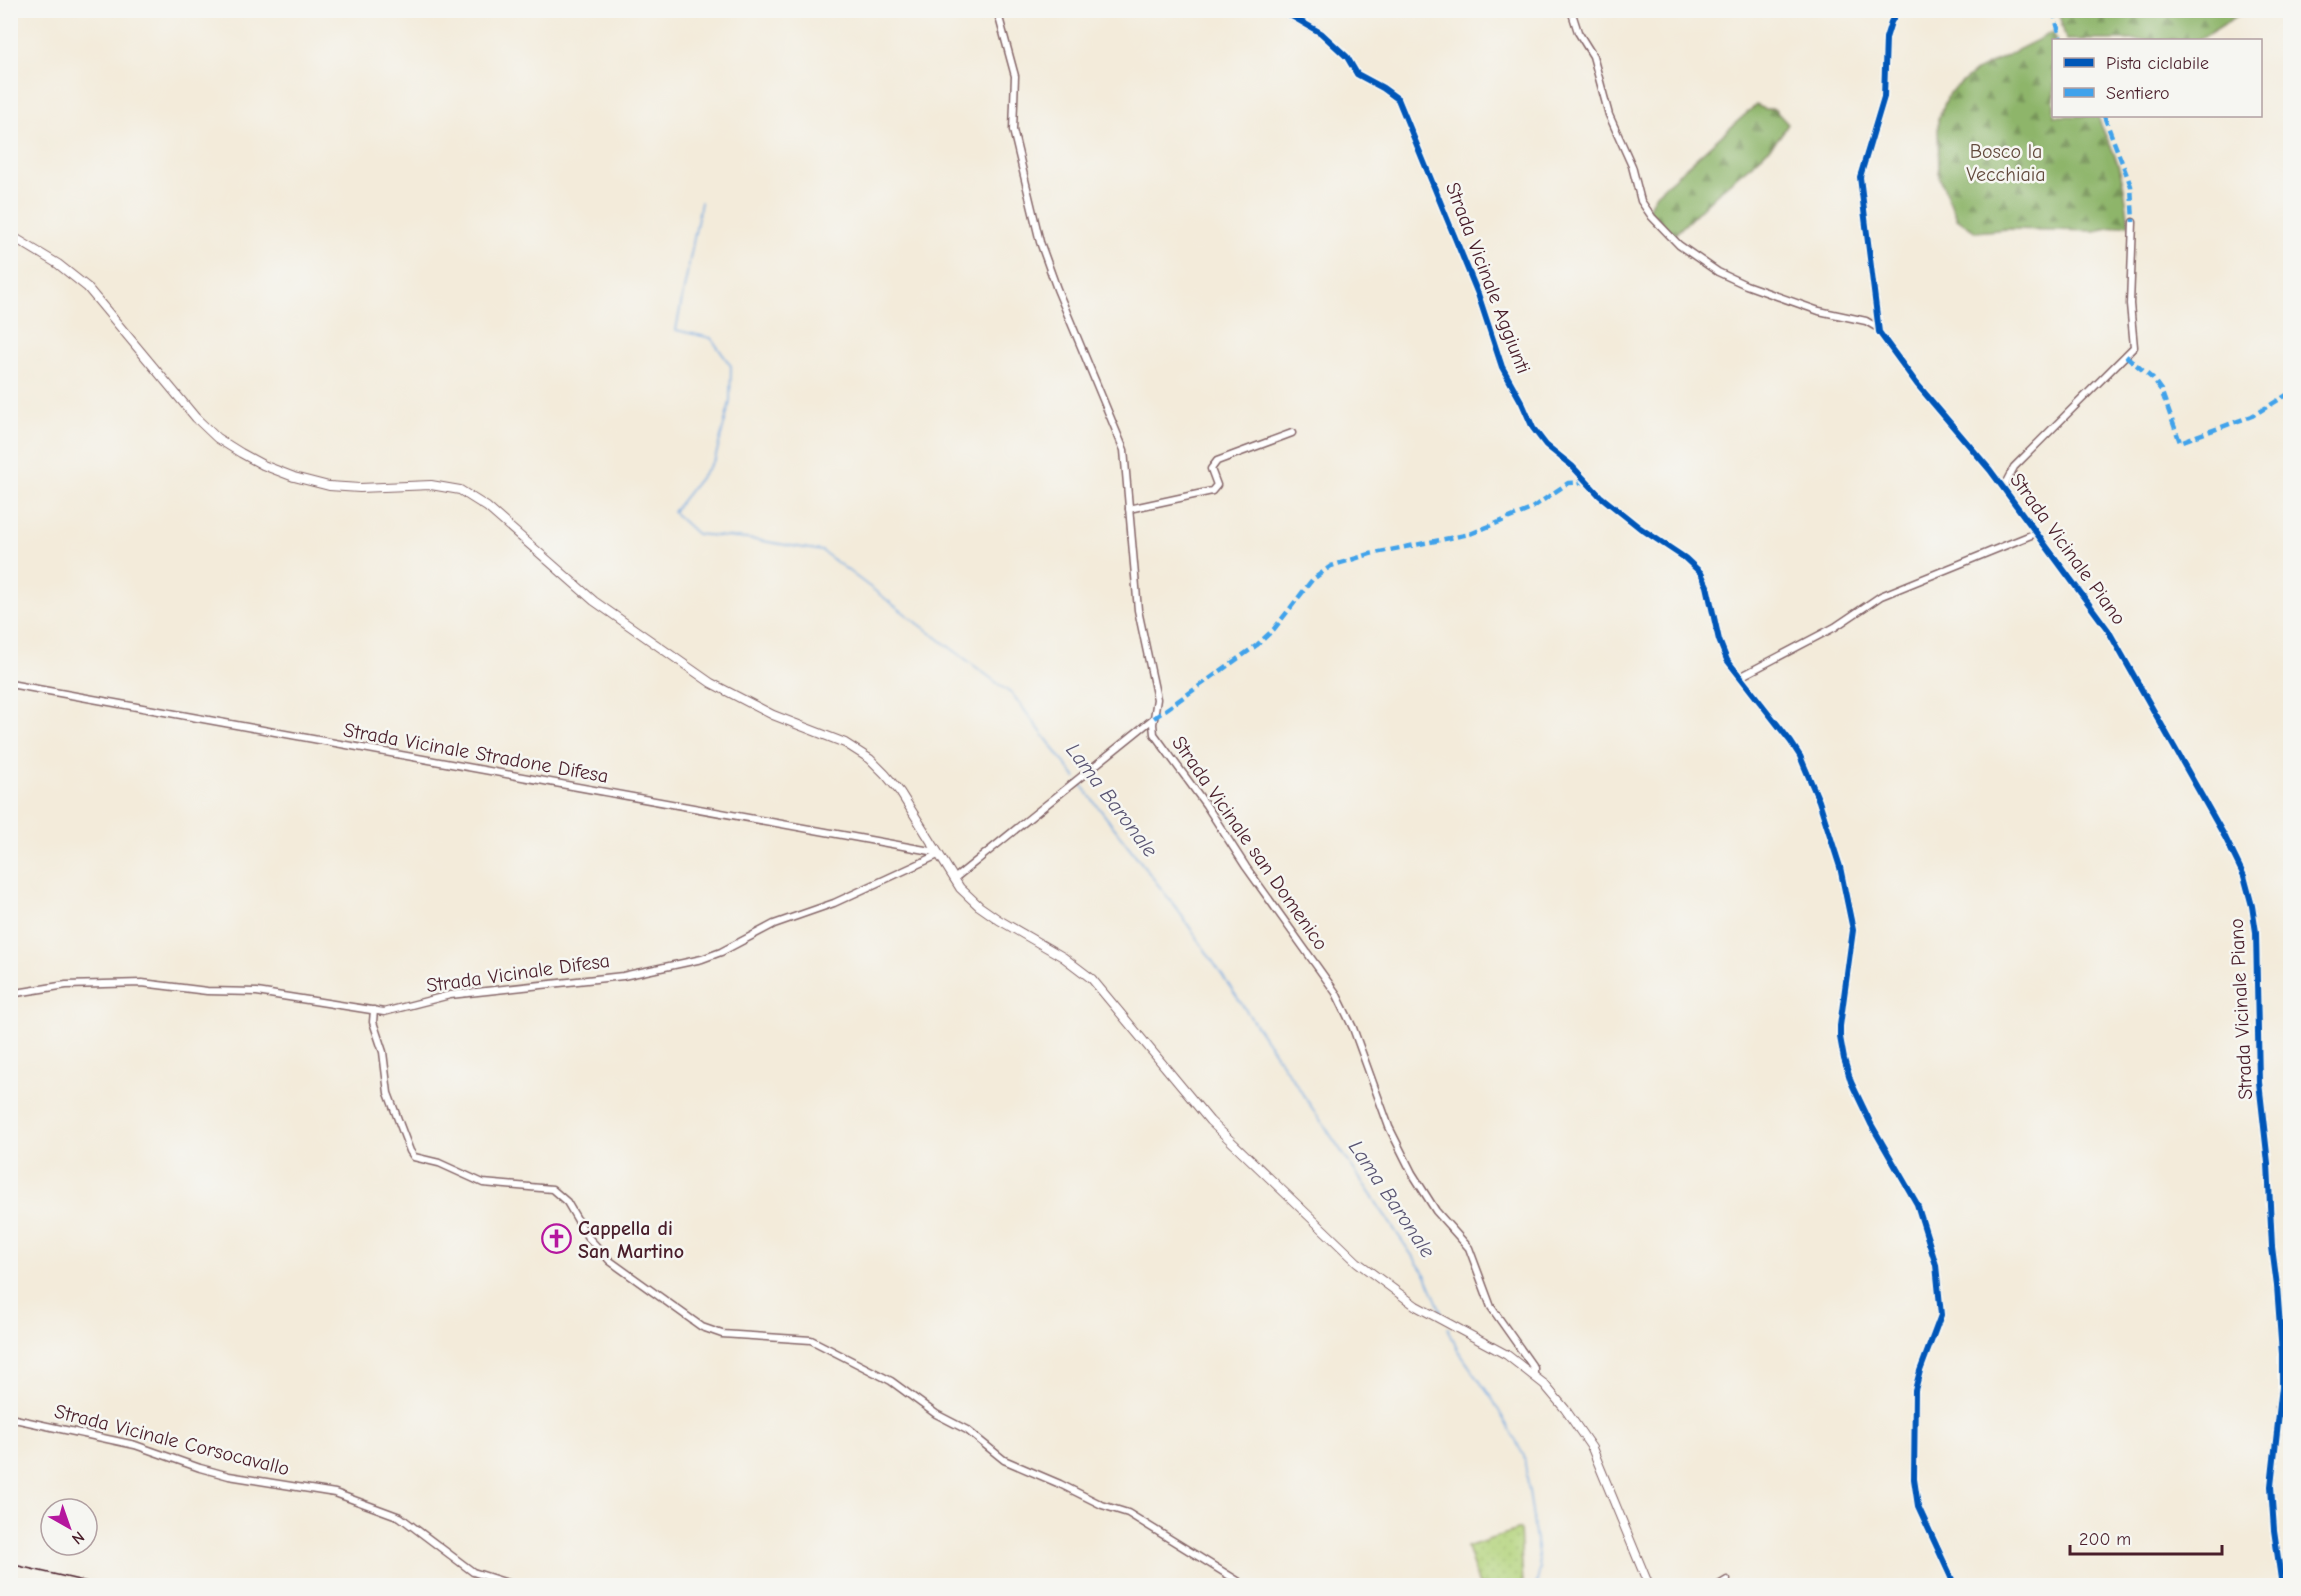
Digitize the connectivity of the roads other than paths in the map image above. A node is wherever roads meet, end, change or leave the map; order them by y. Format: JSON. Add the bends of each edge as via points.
{"nodes":[{"id":1,"x":997,"y":10,"type":"edge"},
{"id":2,"x":1281,"y":10,"type":"edge"},
{"id":3,"x":1571,"y":10,"type":"edge"},
{"id":4,"x":1898,"y":10,"type":"edge"},
{"id":5,"x":2133,"y":222,"type":"dead end"},
{"id":6,"x":10,"y":235,"type":"edge"},
{"id":7,"x":1878,"y":328,"type":"junction"},
{"id":8,"x":1292,"y":433,"type":"dead end"},
{"id":9,"x":2003,"y":488,"type":"junction"},
{"id":10,"x":1129,"y":509,"type":"junction"},
{"id":11,"x":2036,"y":533,"type":"junction"},
{"id":12,"x":1740,"y":677,"type":"junction"},
{"id":13,"x":10,"y":684,"type":"edge"},
{"id":14,"x":1154,"y":718,"type":"junction"},
{"id":15,"x":937,"y":854,"type":"junction"},
{"id":16,"x":954,"y":879,"type":"junction"},
{"id":17,"x":10,"y":994,"type":"edge"},
{"id":18,"x":374,"y":1010,"type":"junction"},
{"id":19,"x":1534,"y":1374,"type":"junction"},
{"id":20,"x":2279,"y":1406,"type":"junction"},
{"id":21,"x":10,"y":1418,"type":"edge"},
{"id":22,"x":2290,"y":1425,"type":"edge"},
{"id":23,"x":1727,"y":1580,"type":"dead end"},
{"id":24,"x":517,"y":1586,"type":"edge"},
{"id":25,"x":1246,"y":1586,"type":"edge"},
{"id":26,"x":1649,"y":1586,"type":"edge"},
{"id":27,"x":1717,"y":1586,"type":"edge"},
{"id":28,"x":1955,"y":1586,"type":"edge"},
{"id":29,"x":2282,"y":1586,"type":"edge"}],
"edges":[{"from":1,"to":10,"type":"street","name":"Strada Vicinale san Domenico","via":[[1014,68],[1013,130],[1031,209],[1057,289],[1122,440]]},
{"from":2,"to":12,"type":"street","name":"Strada Vicinale Aggiunti","via":[[1321,33],[1347,57],[1357,74],[1398,99],[1474,284],[1502,367],[1533,428],[1600,496],[1701,573],[1723,650]]},
{"from":3,"to":7,"type":"street","via":[[1578,32],[1593,56],[1609,115],[1632,166],[1641,201],[1672,238],[1696,258],[1746,285]]},
{"from":4,"to":7,"type":"street","via":[[1886,38],[1884,97],[1860,177]]},
{"from":5,"to":9,"type":"street","via":[[2130,304],[2134,347],[2014,467]]},
{"from":6,"to":15,"type":"main road","via":[[87,287],[196,418],[229,446],[269,468],[317,483],[360,488],[437,485],[471,495],[594,601],[711,683],[773,715],[845,742],[870,759],[900,792]]},
{"from":7,"to":9,"type":"street","name":"Strada Vicinale Piano","via":[[1917,384]]},
{"from":8,"to":10,"type":"street","via":[[1217,461],[1211,469],[1217,485],[1212,491]]},
{"from":9,"to":11,"type":"street","name":"Strada Vicinale Piano"},
{"from":10,"to":14,"type":"street","name":"Strada Vicinale san Domenico","via":[[1138,610],[1156,691]]},
{"from":11,"to":12,"type":"street","via":[[1881,596],[1835,627]]},
{"from":11,"to":20,"type":"street","name":"Strada Vicinale Piano","via":[[2094,611],[2129,667],[2225,837],[2249,895],[2256,932],[2259,1082],[2283,1354]]},
{"from":12,"to":28,"type":"street","name":"Strada Vicinale Aggiunti","via":[[1800,756],[1830,832],[1853,930],[1840,1026],[1842,1052],[1871,1124],[1915,1199],[1936,1265],[1941,1315],[1915,1390],[1915,1491],[1918,1506]]},
{"from":13,"to":15,"type":"street","name":"Strada Vicinale Stradone Difesa"},
{"from":14,"to":16,"type":"street"},
{"from":14,"to":19,"type":"street","name":"Strada Vicinale san Domenico","via":[[1156,739],[1335,993],[1353,1028],[1389,1127],[1412,1173],[1436,1211],[1469,1248],[1491,1307],[1534,1368]]},
{"from":15,"to":16,"type":"main road"},
{"from":15,"to":18,"type":"street","name":"Strada Vicinale Difesa","via":[[702,959],[623,976],[450,994],[392,1011]]},
{"from":16,"to":19,"type":"main road","via":[[985,911],[1064,957],[1092,979],[1210,1121],[1365,1269],[1411,1302],[1508,1355]]},
{"from":17,"to":18,"type":"street","name":"Strada Vicinale Difesa","via":[[66,985],[142,983],[257,992]]},
{"from":18,"to":25,"type":"street","via":[[388,1093],[414,1157],[456,1169],[483,1183],[552,1189],[567,1202],[587,1236],[610,1262],[702,1326],[722,1334],[819,1343],[891,1381],[936,1414],[967,1430],[1004,1461],[1128,1513]]},
{"from":19,"to":26,"type":"main road","via":[[1592,1448]]},
{"from":20,"to":22,"type":"street"},
{"from":20,"to":29,"type":"street","name":"Strada Vicinale Piano","via":[[2271,1498]]},
{"from":21,"to":24,"type":"street","name":"Strada Vicinale Corsocavallo","via":[[135,1445],[229,1476],[335,1493],[400,1517],[473,1572]]},
{"from":23,"to":27,"type":"street"}]}
